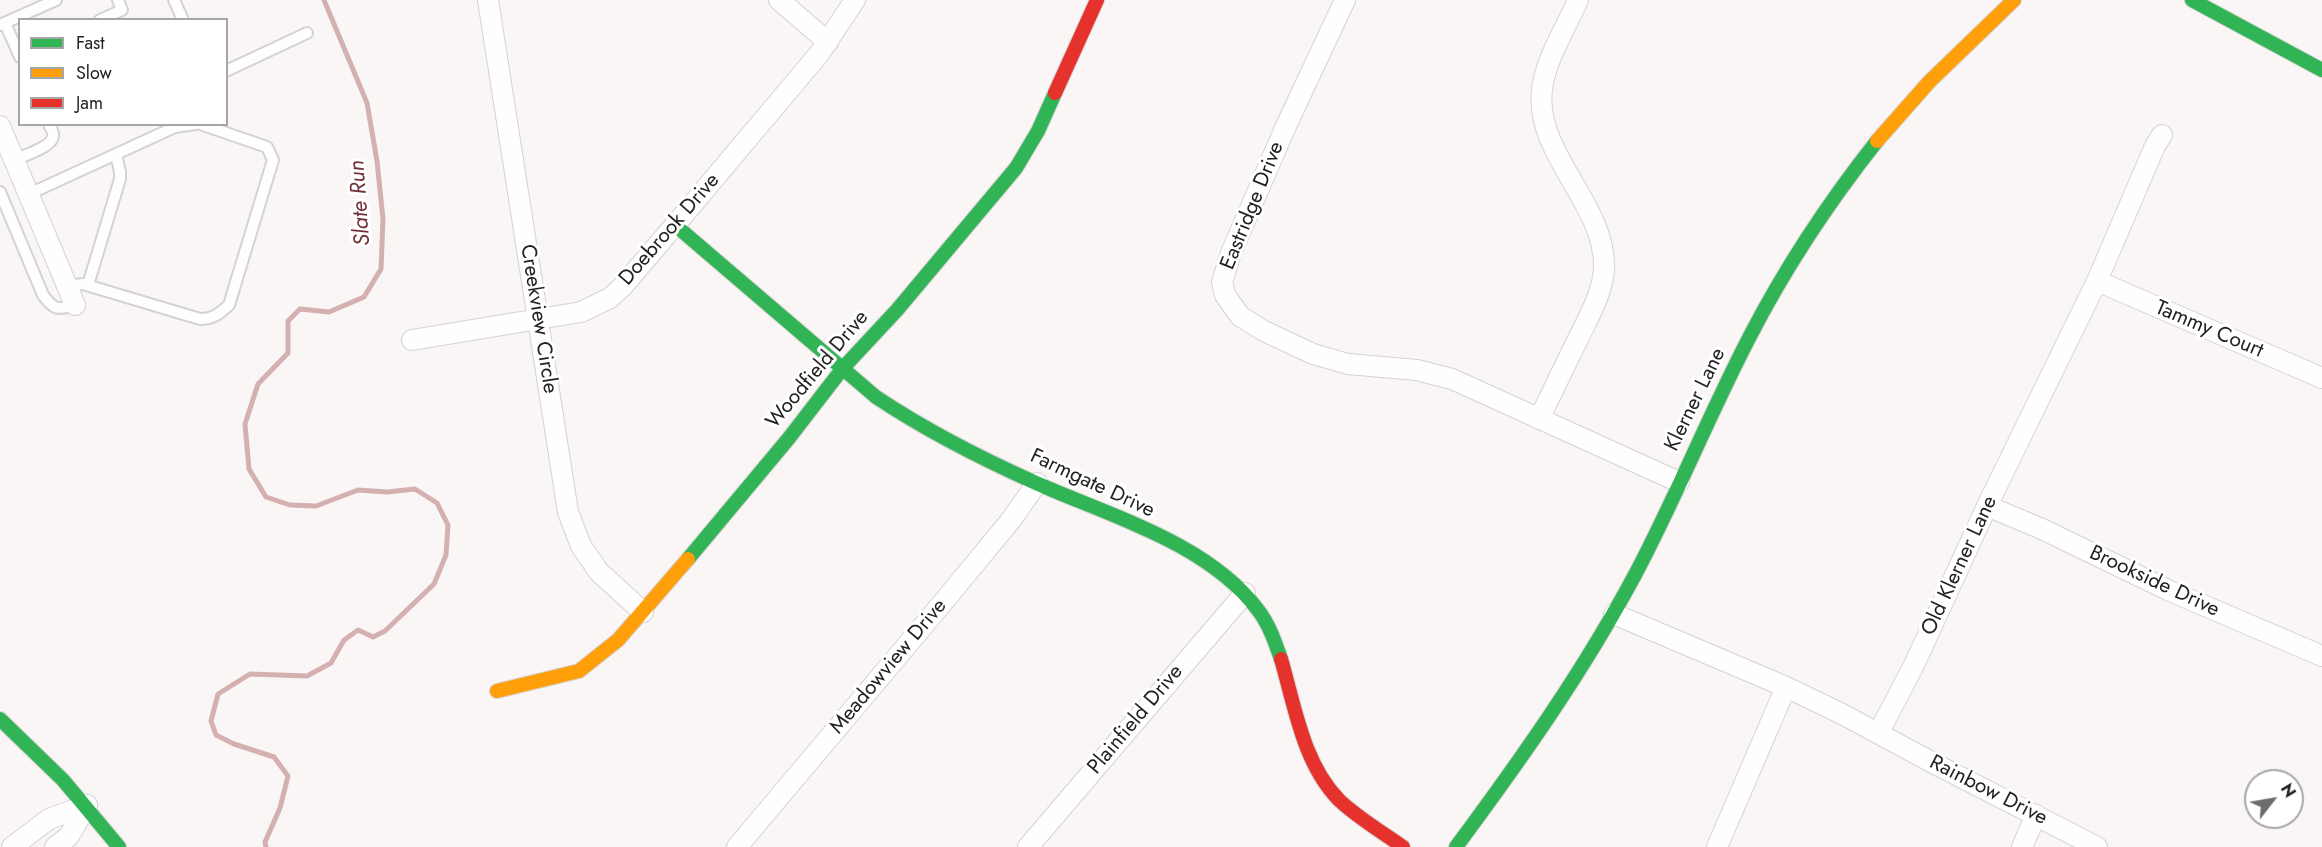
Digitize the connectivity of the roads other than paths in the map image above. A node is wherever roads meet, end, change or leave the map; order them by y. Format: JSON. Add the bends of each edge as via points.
{"nodes":[{"id":1,"x":56,"y":0,"type":"edge"},
{"id":2,"x":174,"y":0,"type":"edge"},
{"id":3,"x":488,"y":0,"type":"edge"},
{"id":4,"x":779,"y":0,"type":"edge"},
{"id":5,"x":855,"y":0,"type":"edge"},
{"id":6,"x":1097,"y":0,"type":"edge"},
{"id":7,"x":1345,"y":0,"type":"edge"},
{"id":8,"x":1578,"y":0,"type":"edge"},
{"id":9,"x":2014,"y":0,"type":"edge"},
{"id":10,"x":2192,"y":0,"type":"edge"},
{"id":11,"x":122,"y":10,"type":"edge"},
{"id":12,"x":104,"y":18,"type":"edge"},
{"id":13,"x":182,"y":18,"type":"edge"},
{"id":14,"x":2,"y":24,"type":"edge"},
{"id":15,"x":307,"y":33,"type":"dead end"},
{"id":16,"x":828,"y":42,"type":"junction"},
{"id":17,"x":18,"y":54,"type":"edge"},
{"id":18,"x":228,"y":70,"type":"edge"},
{"id":19,"x":2322,"y":70,"type":"edge"},
{"id":20,"x":0,"y":126,"type":"edge"},
{"id":21,"x":50,"y":126,"type":"edge"},
{"id":22,"x":183,"y":126,"type":"edge"},
{"id":23,"x":204,"y":126,"type":"edge"},
{"id":24,"x":2162,"y":135,"type":"dead end"},
{"id":25,"x":116,"y":154,"type":"junction"},
{"id":26,"x":14,"y":160,"type":"junction"},
{"id":27,"x":0,"y":192,"type":"edge"},
{"id":28,"x":29,"y":194,"type":"junction"},
{"id":29,"x":675,"y":225,"type":"junction"},
{"id":30,"x":2097,"y":281,"type":"junction"},
{"id":31,"x":88,"y":285,"type":"junction"},
{"id":32,"x":67,"y":286,"type":"junction"},
{"id":33,"x":75,"y":304,"type":"joint"},
{"id":34,"x":538,"y":317,"type":"junction"},
{"id":35,"x":412,"y":340,"type":"dead end"},
{"id":36,"x":843,"y":368,"type":"junction"},
{"id":37,"x":2322,"y":378,"type":"edge"},
{"id":38,"x":1539,"y":419,"type":"junction"},
{"id":39,"x":1679,"y":482,"type":"junction"},
{"id":40,"x":1037,"y":483,"type":"junction"},
{"id":41,"x":1987,"y":506,"type":"junction"},
{"id":42,"x":1245,"y":593,"type":"junction"},
{"id":43,"x":643,"y":612,"type":"junction"},
{"id":44,"x":1614,"y":614,"type":"junction"},
{"id":45,"x":2322,"y":656,"type":"edge"},
{"id":46,"x":1786,"y":687,"type":"junction"},
{"id":47,"x":497,"y":691,"type":"dead end"},
{"id":48,"x":0,"y":719,"type":"edge"},
{"id":49,"x":1879,"y":732,"type":"junction"},
{"id":50,"x":87,"y":805,"type":"junction"},
{"id":51,"x":2036,"y":815,"type":"junction"},
{"id":52,"x":12,"y":847,"type":"edge"},
{"id":53,"x":55,"y":847,"type":"edge"},
{"id":54,"x":119,"y":847,"type":"edge"},
{"id":55,"x":737,"y":847,"type":"edge"},
{"id":56,"x":1028,"y":847,"type":"edge"},
{"id":57,"x":1403,"y":847,"type":"edge"},
{"id":58,"x":1456,"y":847,"type":"edge"},
{"id":59,"x":1717,"y":847,"type":"edge"},
{"id":60,"x":2022,"y":847,"type":"edge"},
{"id":61,"x":2097,"y":847,"type":"edge"}],
"edges":[{"from":1,"to":14,"type":"lane"},
{"from":2,"to":13,"type":"lane"},
{"from":3,"to":34,"type":"street","name":"Creekview Circle"},
{"from":4,"to":16,"type":"street"},
{"from":5,"to":16,"type":"street","name":"Doebrook Drive"},
{"from":6,"to":36,"type":"main road","name":"Woodfield Drive","via":[[1038,131],[1016,168]]},
{"from":7,"to":38,"type":"street","name":"Eastridge Drive","via":[[1231,253],[1222,282],[1225,295],[1239,316],[1313,354],[1348,364],[1417,369],[1452,379]]},
{"from":8,"to":38,"type":"street","via":[[1546,71],[1541,102],[1548,134],[1590,216],[1604,267],[1602,284],[1589,316]]},
{"from":9,"to":39,"type":"main road","name":"Klerner Lane","via":[[1890,126],[1827,208],[1775,290]]},
{"from":10,"to":19,"type":"main road"},
{"from":11,"to":12,"type":"lane"},
{"from":14,"to":17,"type":"lane"},
{"from":15,"to":18,"type":"lane"},
{"from":16,"to":29,"type":"street","name":"Doebrook Drive"},
{"from":20,"to":26,"type":"street"},
{"from":21,"to":26,"type":"lane","via":[[53,134],[47,146]]},
{"from":22,"to":25,"type":"lane"},
{"from":23,"to":31,"type":"lane","via":[[267,147],[273,160],[229,305],[209,319],[200,319]]},
{"from":24,"to":30,"type":"street","name":"Old Klerner Lane"},
{"from":25,"to":28,"type":"lane"},
{"from":25,"to":31,"type":"lane","via":[[120,179]]},
{"from":26,"to":28,"type":"street"},
{"from":27,"to":33,"type":"lane","via":[[43,295],[52,307],[61,309]]},
{"from":28,"to":32,"type":"street"},
{"from":29,"to":34,"type":"street","name":"Doebrook Drive","via":[[610,298],[581,312]]},
{"from":29,"to":36,"type":"main road","name":"Farmgate Drive"},
{"from":30,"to":37,"type":"street","name":"Tammy Court"},
{"from":30,"to":41,"type":"street","name":"Old Klerner Lane"},
{"from":31,"to":32,"type":"lane"},
{"from":32,"to":33,"type":"street"},
{"from":34,"to":35,"type":"street","name":"Doebrook Drive"},
{"from":34,"to":43,"type":"street","name":"Creekview Circle","via":[[568,512],[581,546],[599,572]]},
{"from":36,"to":40,"type":"main road","name":"Farmgate Drive","via":[[876,397],[912,420]]},
{"from":36,"to":43,"type":"main road","name":"Woodfield Drive"},
{"from":38,"to":39,"type":"street","name":"Eastridge Drive"},
{"from":39,"to":44,"type":"main road","name":"Klerner Lane"},
{"from":40,"to":42,"type":"main road","name":"Farmgate Drive","via":[[1201,558]]},
{"from":40,"to":55,"type":"street","name":"Meadowview Drive","via":[[1011,520]]},
{"from":41,"to":45,"type":"street","name":"Brookside Drive","via":[[2169,591]]},
{"from":41,"to":49,"type":"street","name":"Old Klerner Lane"},
{"from":42,"to":56,"type":"street","name":"Plainfield Drive"},
{"from":42,"to":57,"type":"main road","name":"Farmgate Drive","via":[[1271,628],[1279,647],[1299,726],[1324,782],[1349,808]]},
{"from":43,"to":47,"type":"main road","name":"Woodfield Drive","via":[[618,640],[579,671]]},
{"from":44,"to":46,"type":"street"},
{"from":44,"to":58,"type":"main road","name":"Klerner Lane","via":[[1522,757]]},
{"from":46,"to":49,"type":"street"},
{"from":46,"to":59,"type":"street"},
{"from":48,"to":50,"type":"main road","via":[[55,768]]},
{"from":49,"to":51,"type":"street","name":"Rainbow Drive"},
{"from":50,"to":52,"type":"street","via":[[49,819]]},
{"from":50,"to":53,"type":"street","via":[[69,836]]},
{"from":50,"to":54,"type":"main road"},
{"from":51,"to":60,"type":"street"},
{"from":51,"to":61,"type":"street","name":"Rainbow Drive"}]}
